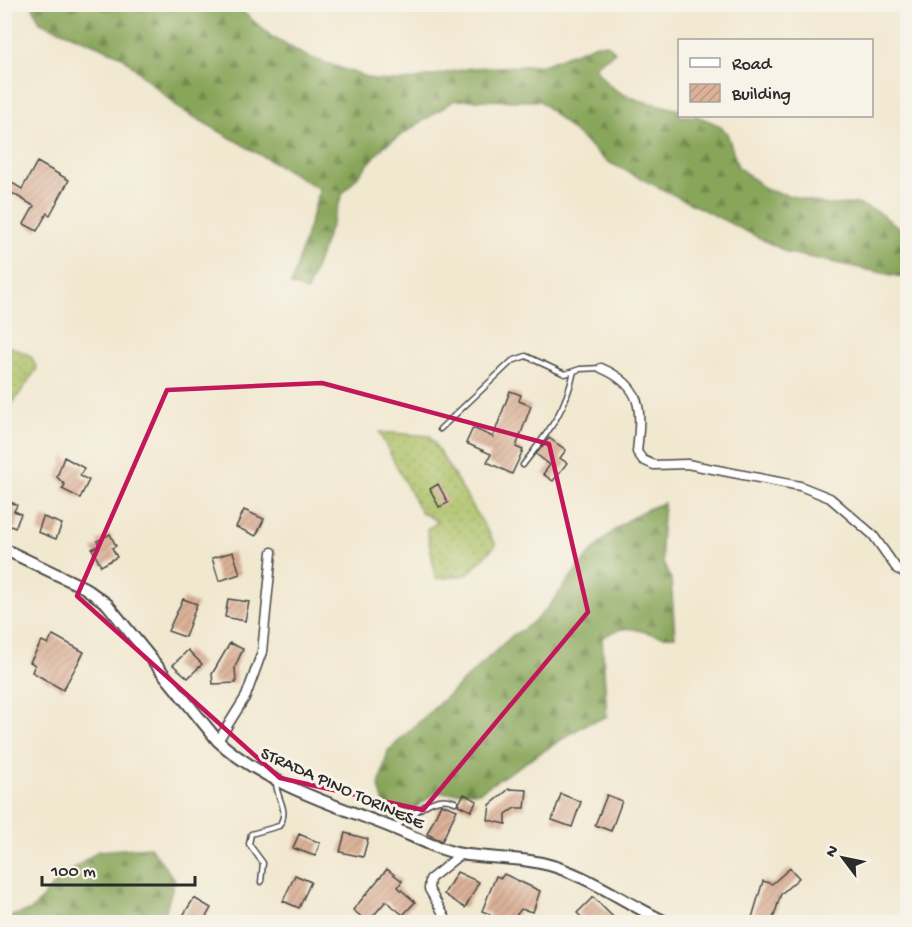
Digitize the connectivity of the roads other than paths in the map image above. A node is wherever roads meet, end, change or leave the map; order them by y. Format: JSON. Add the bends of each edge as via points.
{"nodes":[{"id":1,"x":601,"y":368,"type":"joint"},
{"id":2,"x":574,"y":371,"type":"junction"},
{"id":3,"x":440,"y":429,"type":"dead end"},
{"id":4,"x":523,"y":465,"type":"dead end"},
{"id":5,"x":4,"y":549,"type":"edge"},
{"id":6,"x":272,"y":552,"type":"dead end"},
{"id":7,"x":908,"y":574,"type":"edge"},
{"id":8,"x":219,"y":741,"type":"junction"},
{"id":9,"x":276,"y":779,"type":"junction"},
{"id":10,"x":455,"y":802,"type":"dead end"},
{"id":11,"x":394,"y":828,"type":"junction"},
{"id":12,"x":461,"y":854,"type":"junction"},
{"id":13,"x":261,"y":882,"type":"dead end"},
{"id":14,"x":443,"y":922,"type":"edge"},
{"id":15,"x":666,"y":922,"type":"edge"}],
"edges":[{"from":1,"to":2,"type":"lane"},
{"from":1,"to":7,"type":"street","via":[[615,374],[637,395],[641,413],[637,452],[643,460],[654,465],[687,464],[800,486],[830,498],[873,535],[897,569]]},
{"from":2,"to":3,"type":"lane","via":[[565,374],[526,356],[512,361]]},
{"from":2,"to":4,"type":"lane","via":[[555,425]]},
{"from":5,"to":8,"type":"street","name":"STRADA PINO TORINESE","via":[[85,588],[107,604]]},
{"from":6,"to":8,"type":"street","via":[[262,652],[246,696]]},
{"from":8,"to":9,"type":"street","name":"STRADA PINO TORINESE","via":[[236,756]]},
{"from":9,"to":11,"type":"street","name":"STRADA PINO TORINESE"},
{"from":9,"to":13,"type":"lane","via":[[284,817],[279,826],[251,834],[249,844],[263,863]]},
{"from":10,"to":11,"type":"lane","via":[[436,799]]},
{"from":11,"to":12,"type":"street","name":"STRADA PINO TORINESE"},
{"from":12,"to":14,"type":"street","via":[[430,879],[429,889],[445,917]]},
{"from":12,"to":15,"type":"street","name":"STRADA PINO TORINESE","via":[[531,860],[554,867]]}]}
